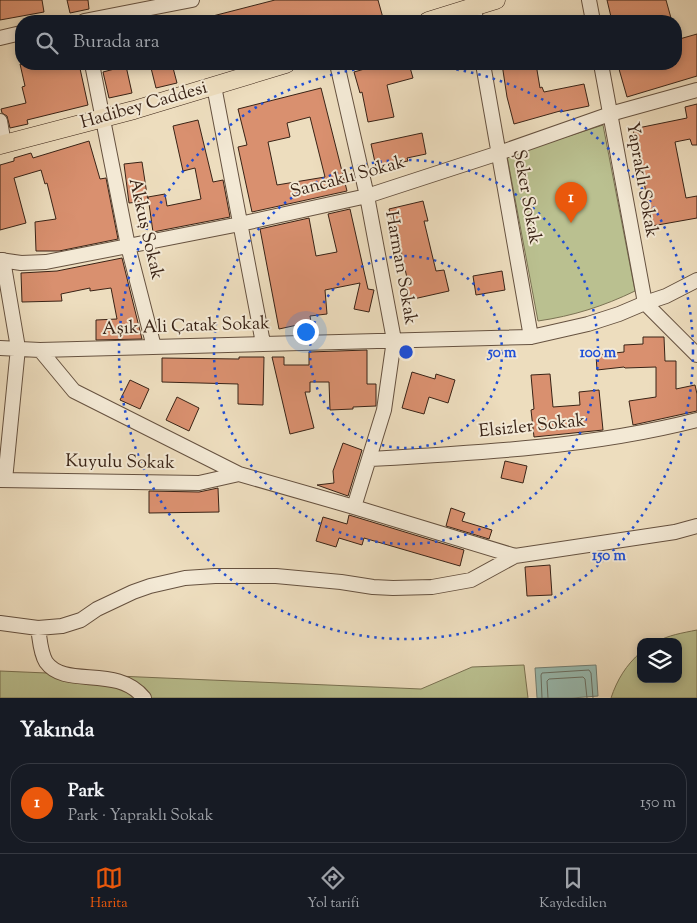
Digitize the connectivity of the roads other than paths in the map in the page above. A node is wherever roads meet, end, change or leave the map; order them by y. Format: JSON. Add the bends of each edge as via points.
{"nodes":[{"id":1,"x":192,"y":0,"type":"edge"},
{"id":2,"x":496,"y":0,"type":"edge"},
{"id":3,"x":590,"y":0,"type":"edge"},
{"id":4,"x":452,"y":7,"type":"edge"},
{"id":5,"x":475,"y":14,"type":"edge"},
{"id":6,"x":115,"y":15,"type":"edge"},
{"id":7,"x":438,"y":15,"type":"edge"},
{"id":8,"x":592,"y":15,"type":"edge"},
{"id":9,"x":15,"y":34,"type":"edge"},
{"id":10,"x":0,"y":38,"type":"edge"},
{"id":11,"x":93,"y":70,"type":"edge"},
{"id":12,"x":266,"y":70,"type":"edge"},
{"id":13,"x":338,"y":70,"type":"edge"},
{"id":14,"x":484,"y":70,"type":"edge"},
{"id":15,"x":602,"y":70,"type":"edge"},
{"id":16,"x":214,"y":86,"type":"junction"},
{"id":17,"x":697,"y":90,"type":"edge"},
{"id":18,"x":610,"y":114,"type":"junction"},
{"id":19,"x":102,"y":118,"type":"junction"},
{"id":20,"x":0,"y":121,"type":"edge"},
{"id":21,"x":2,"y":144,"type":"edge"},
{"id":22,"x":499,"y":153,"type":"junction"},
{"id":23,"x":367,"y":196,"type":"junction"},
{"id":24,"x":240,"y":224,"type":"junction"},
{"id":25,"x":128,"y":246,"type":"junction"},
{"id":26,"x":1,"y":260,"type":"edge"},
{"id":27,"x":697,"y":280,"type":"edge"},
{"id":28,"x":645,"y":302,"type":"junction"},
{"id":29,"x":531,"y":337,"type":"junction"},
{"id":30,"x":394,"y":340,"type":"junction"},
{"id":31,"x":263,"y":343,"type":"junction"},
{"id":32,"x":154,"y":347,"type":"junction"},
{"id":33,"x":0,"y":348,"type":"edge"},
{"id":34,"x":18,"y":348,"type":"junction"},
{"id":35,"x":40,"y":350,"type":"junction"},
{"id":36,"x":697,"y":355,"type":"edge"},
{"id":37,"x":697,"y":420,"type":"edge"},
{"id":38,"x":369,"y":459,"type":"junction"},
{"id":39,"x":239,"y":474,"type":"junction"},
{"id":40,"x":3,"y":480,"type":"edge"},
{"id":41,"x":354,"y":507,"type":"junction"},
{"id":42,"x":697,"y":526,"type":"edge"},
{"id":43,"x":515,"y":556,"type":"junction"},
{"id":44,"x":0,"y":623,"type":"edge"},
{"id":45,"x":38,"y":628,"type":"junction"},
{"id":46,"x":144,"y":698,"type":"edge"}],
"edges":[{"from":1,"to":6,"type":"street"},
{"from":2,"to":5,"type":"main road"},
{"from":3,"to":8,"type":"street"},
{"from":4,"to":5,"type":"main road"},
{"from":4,"to":7,"type":"main road"},
{"from":9,"to":10,"type":"street"},
{"from":11,"to":19,"type":"street","name":"Akkuş Sokak"},
{"from":12,"to":16,"type":"main road","name":"Hadibey Caddesi"},
{"from":13,"to":23,"type":"street","name":"Harman Sokak"},
{"from":14,"to":22,"type":"street","name":"Şeker Sokak"},
{"from":15,"to":18,"type":"street","name":"Yapraklı Sokak"},
{"from":16,"to":19,"type":"main road","name":"Hadibey Caddesi"},
{"from":16,"to":24,"type":"street"},
{"from":17,"to":18,"type":"street","name":"Sancaklı Sokak"},
{"from":18,"to":22,"type":"street","name":"Sancaklı Sokak"},
{"from":18,"to":28,"type":"street","name":"Yapraklı Sokak"},
{"from":19,"to":21,"type":"main road","name":"Hadibey Caddesi"},
{"from":19,"to":25,"type":"street","name":"Akkuş Sokak"},
{"from":20,"to":21,"type":"street"},
{"from":22,"to":23,"type":"street","name":"Sancaklı Sokak"},
{"from":22,"to":29,"type":"street","name":"Şeker Sokak"},
{"from":23,"to":24,"type":"street","name":"Sancaklı Sokak"},
{"from":23,"to":30,"type":"street","name":"Harman Sokak"},
{"from":24,"to":25,"type":"street","name":"Sancaklı Sokak"},
{"from":24,"to":31,"type":"street"},
{"from":25,"to":26,"type":"street","name":"Sancaklı Sokak","via":[[46,262]]},
{"from":25,"to":32,"type":"street","name":"Akkuş Sokak"},
{"from":26,"to":34,"type":"street"},
{"from":27,"to":28,"type":"street","name":"Aşık Ali Çatak Sokak","via":[[666,296]]},
{"from":28,"to":29,"type":"street","name":"Aşık Ali Çatak Sokak","via":[[588,324]]},
{"from":28,"to":36,"type":"street"},
{"from":29,"to":30,"type":"street","name":"Aşık Ali Çatak Sokak"},
{"from":30,"to":31,"type":"street","name":"Aşık Ali Çatak Sokak"},
{"from":30,"to":38,"type":"street","name":"Harman Sokak","via":[[384,410]]},
{"from":31,"to":32,"type":"street","name":"Aşık Ali Çatak Sokak"},
{"from":32,"to":35,"type":"street","name":"Aşık Ali Çatak Sokak"},
{"from":33,"to":34,"type":"street","name":"Aşık Ali Çatak Sokak"},
{"from":34,"to":35,"type":"street","name":"Aşık Ali Çatak Sokak"},
{"from":34,"to":40,"type":"street"},
{"from":35,"to":39,"type":"street","via":[[74,391]]},
{"from":37,"to":38,"type":"street","name":"Elsizler Sokak","via":[[628,435],[533,447]]},
{"from":38,"to":41,"type":"street","name":"Harman Sokak"},
{"from":39,"to":40,"type":"street","name":"Kuyulu Sokak","via":[[200,483]]},
{"from":39,"to":41,"type":"street"},
{"from":41,"to":43,"type":"street"},
{"from":42,"to":43,"type":"street"},
{"from":43,"to":45,"type":"street","via":[[470,580],[413,588],[276,576],[185,578],[133,592],[72,624]]},
{"from":44,"to":45,"type":"street"},
{"from":45,"to":46,"type":"street","via":[[43,656],[55,670],[124,682]]}]}
